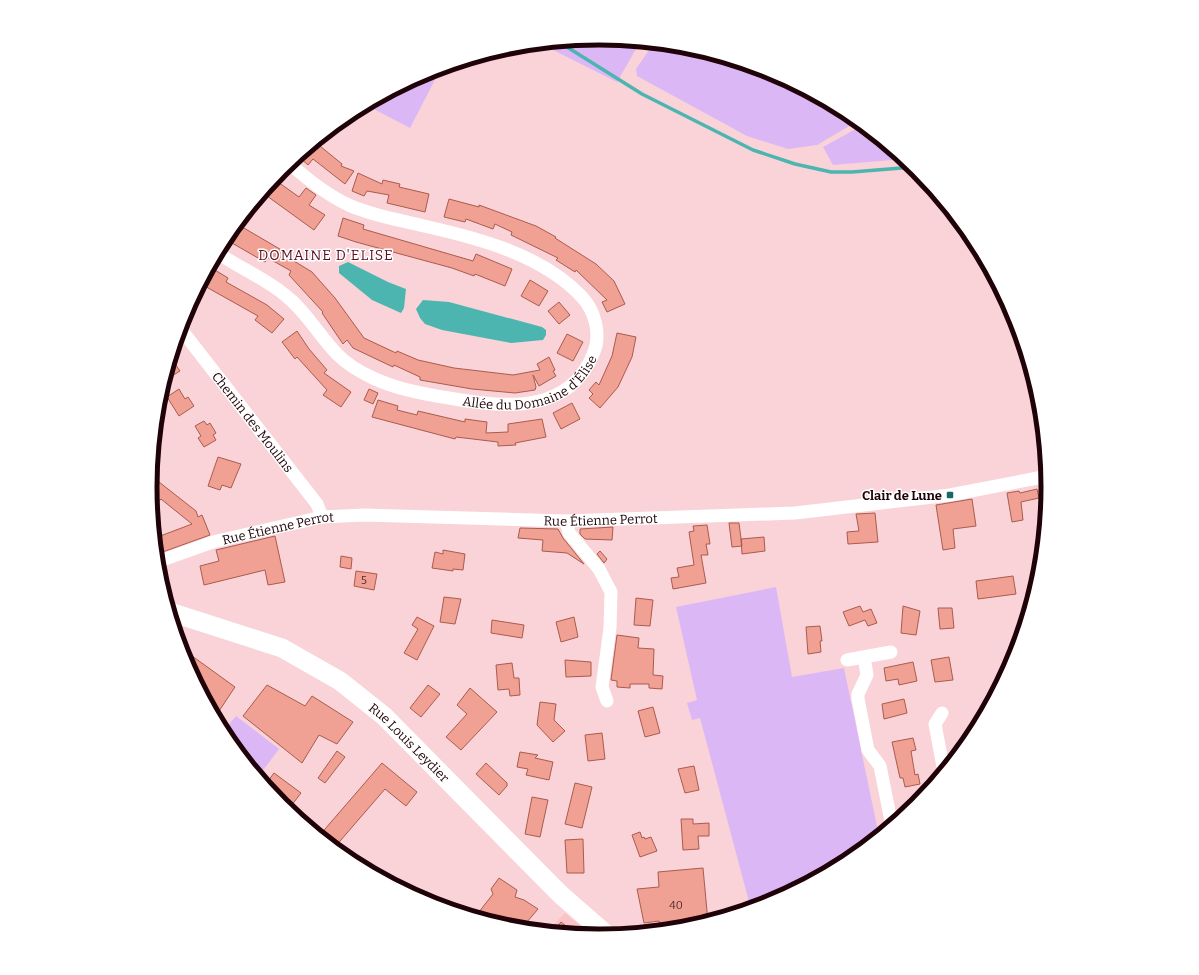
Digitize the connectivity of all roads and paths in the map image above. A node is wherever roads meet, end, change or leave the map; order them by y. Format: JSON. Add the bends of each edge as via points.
{"nodes":[{"id":1,"x":295,"y":167,"type":"edge"},
{"id":2,"x":223,"y":256,"type":"edge"},
{"id":3,"x":185,"y":334,"type":"edge"},
{"id":4,"x":1042,"y":477,"type":"edge"},
{"id":5,"x":322,"y":517,"type":"junction"},
{"id":6,"x":566,"y":521,"type":"junction"},
{"id":7,"x":164,"y":560,"type":"edge"},
{"id":8,"x":175,"y":614,"type":"edge"},
{"id":9,"x":891,"y":652,"type":"dead end"},
{"id":10,"x":864,"y":657,"type":"junction"},
{"id":11,"x":847,"y":660,"type":"dead end"},
{"id":12,"x":607,"y":701,"type":"dead end"},
{"id":13,"x":942,"y":713,"type":"dead end"},
{"id":14,"x":943,"y":766,"type":"edge"},
{"id":15,"x":891,"y":820,"type":"edge"},
{"id":16,"x":601,"y":930,"type":"edge"}],
"edges":[{"from":1,"to":2,"type":"street","name":"Allée du Domaine d'Élise","via":[[320,189],[351,206],[472,238],[528,260],[565,281],[584,299],[594,317],[598,340],[587,367],[575,382],[562,391],[534,403],[507,406],[434,396],[388,383],[359,370],[339,356],[307,315],[284,294]]},
{"from":3,"to":5,"type":"street","name":"Chemin des Moulins","via":[[317,504]]},
{"from":4,"to":6,"type":"street","name":"Rue Étienne Perrot","via":[[950,495],[803,512]]},
{"from":5,"to":6,"type":"street","name":"Rue Étienne Perrot","via":[[364,515]]},
{"from":5,"to":7,"type":"street","name":"Rue Étienne Perrot","via":[[213,542]]},
{"from":6,"to":12,"type":"street","via":[[569,533],[599,569],[611,592],[610,628],[602,688]]},
{"from":8,"to":16,"type":"street","name":"Rue Louis Leydier","via":[[282,648],[340,681],[384,716],[560,894]]},
{"from":9,"to":10,"type":"street"},
{"from":10,"to":11,"type":"street"},
{"from":10,"to":15,"type":"street","via":[[867,675],[858,699],[868,750],[880,766]]},
{"from":13,"to":14,"type":"street","via":[[935,724]]}]}
